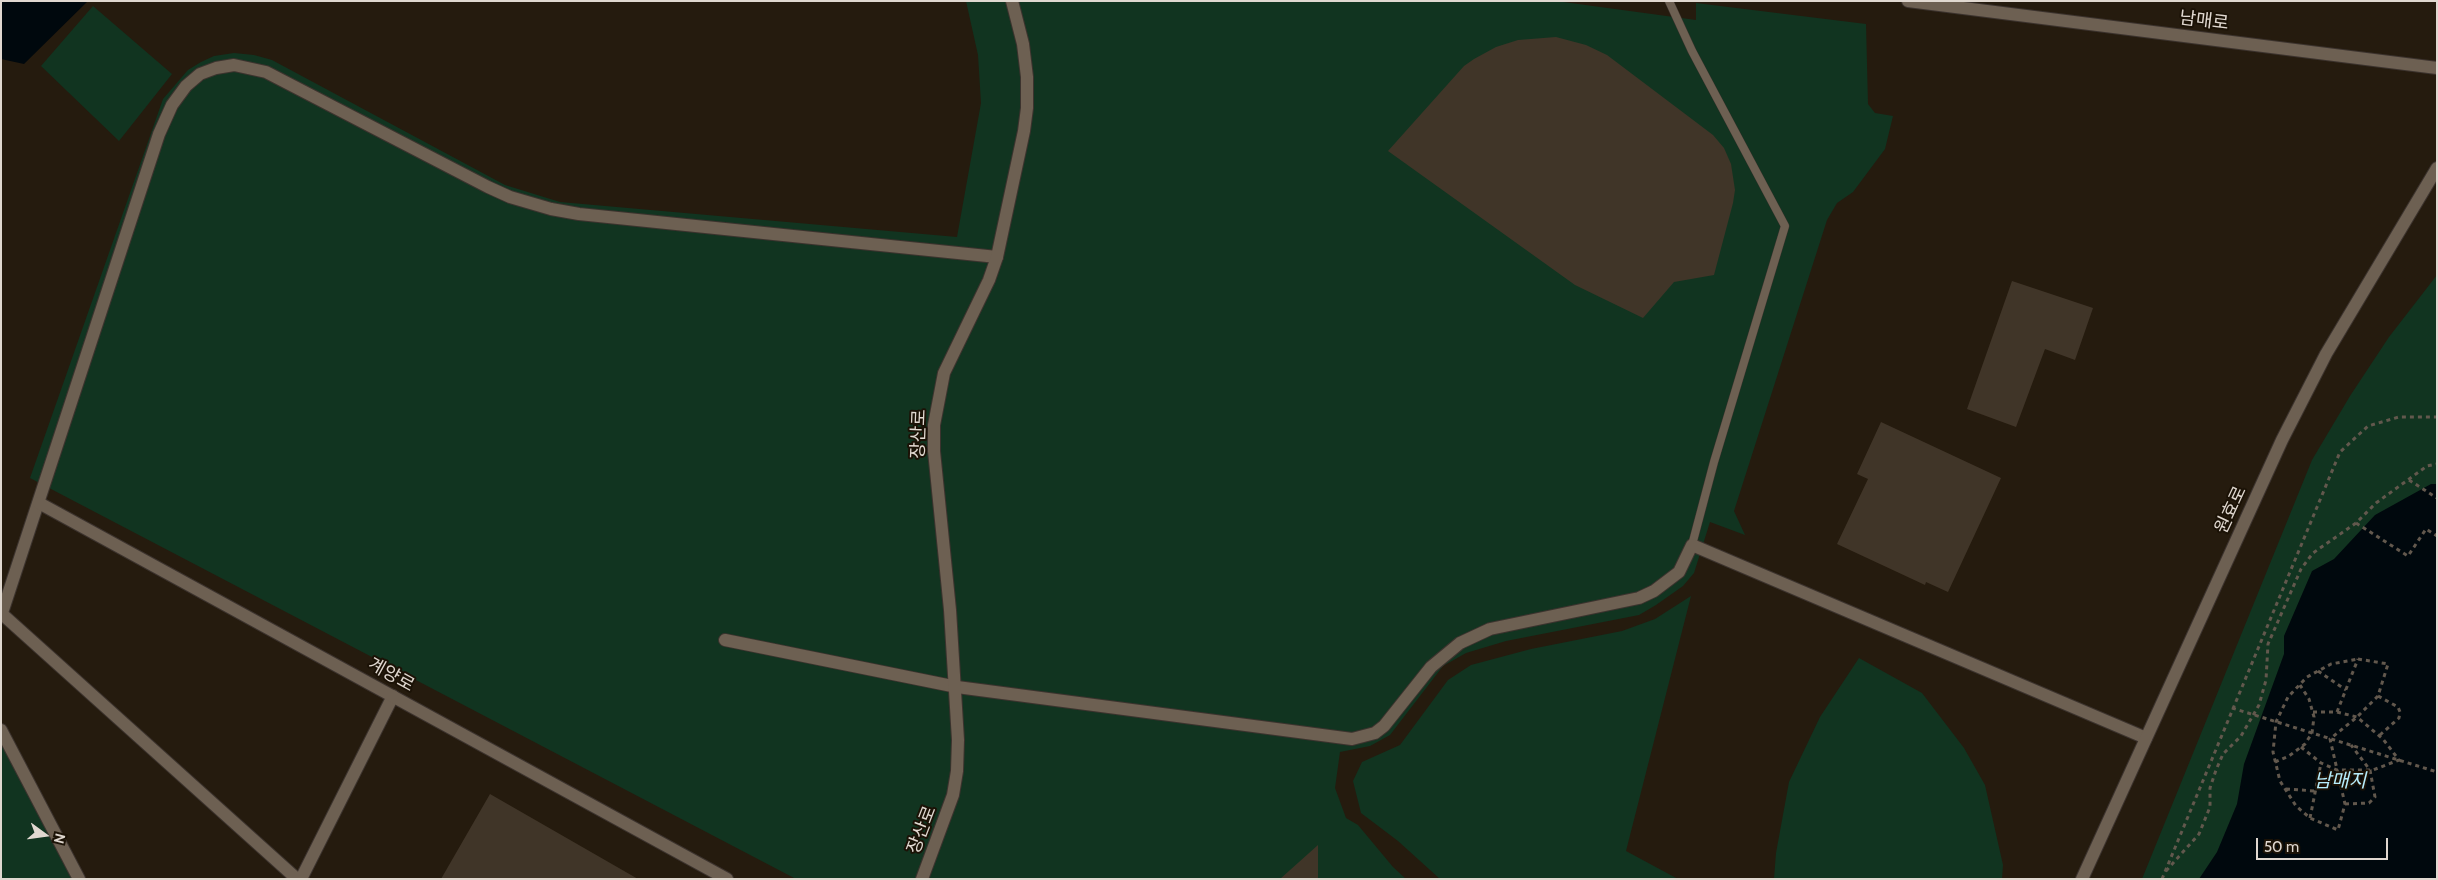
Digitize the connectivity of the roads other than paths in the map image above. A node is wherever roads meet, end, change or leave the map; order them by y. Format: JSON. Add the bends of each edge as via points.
{"nodes":[{"id":1,"x":1012,"y":1,"type":"edge"},
{"id":2,"x":1669,"y":1,"type":"edge"},
{"id":3,"x":1908,"y":1,"type":"edge"},
{"id":4,"x":2437,"y":68,"type":"edge"},
{"id":5,"x":2437,"y":168,"type":"edge"},
{"id":6,"x":997,"y":257,"type":"junction"},
{"id":7,"x":39,"y":503,"type":"junction"},
{"id":8,"x":1692,"y":545,"type":"junction"},
{"id":9,"x":2,"y":615,"type":"edge"},
{"id":10,"x":725,"y":640,"type":"dead end"},
{"id":11,"x":957,"y":687,"type":"junction"},
{"id":12,"x":393,"y":696,"type":"junction"},
{"id":13,"x":1,"y":730,"type":"edge"},
{"id":14,"x":2146,"y":738,"type":"junction"},
{"id":15,"x":79,"y":879,"type":"edge"},
{"id":16,"x":299,"y":879,"type":"edge"},
{"id":17,"x":727,"y":879,"type":"edge"},
{"id":18,"x":922,"y":879,"type":"edge"},
{"id":19,"x":2082,"y":879,"type":"edge"}],
"edges":[{"from":1,"to":6,"type":"street","name":"장산로","via":[[1023,44],[1028,108]]},
{"from":2,"to":8,"type":"lane","via":[[1692,51],[1786,226]]},
{"from":3,"to":4,"type":"street","name":"남매로"},
{"from":5,"to":14,"type":"street","name":"원효로","via":[[2326,354],[2282,440]]},
{"from":6,"to":7,"type":"street","via":[[551,209],[488,187],[266,72],[234,65],[216,68],[200,74],[186,86],[172,105],[159,134]]},
{"from":6,"to":11,"type":"street","name":"장산로","via":[[944,373],[934,425]]},
{"from":7,"to":9,"type":"street"},
{"from":7,"to":12,"type":"street","name":"계양로"},
{"from":8,"to":11,"type":"street","via":[[1679,572],[1639,598],[1490,629],[1460,643],[1431,667],[1384,726],[1375,733],[1352,739]]},
{"from":8,"to":14,"type":"street"},
{"from":9,"to":16,"type":"street"},
{"from":10,"to":11,"type":"street"},
{"from":11,"to":18,"type":"street","name":"장산로","via":[[955,787]]},
{"from":12,"to":16,"type":"street"},
{"from":12,"to":17,"type":"street","name":"계양로"},
{"from":13,"to":15,"type":"street"},
{"from":14,"to":19,"type":"street","name":"원효로"}]}
